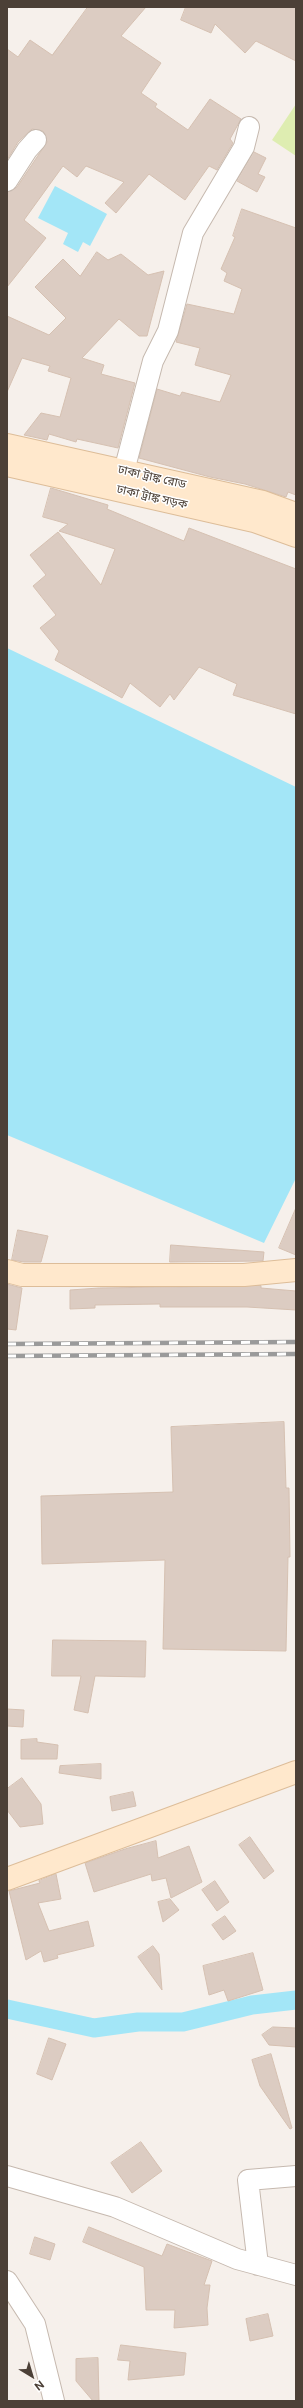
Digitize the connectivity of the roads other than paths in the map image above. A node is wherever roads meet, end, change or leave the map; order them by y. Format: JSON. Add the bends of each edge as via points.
{"nodes":[{"id":1,"x":249,"y":127,"type":"dead end"},
{"id":2,"x":36,"y":140,"type":"dead end"},
{"id":3,"x":7,"y":181,"type":"edge"},
{"id":4,"x":7,"y":445,"type":"edge"},
{"id":5,"x":7,"y":465,"type":"edge"},
{"id":6,"x":124,"y":471,"type":"junction"},
{"id":7,"x":296,"y":514,"type":"edge"},
{"id":8,"x":296,"y":536,"type":"edge"},
{"id":9,"x":296,"y":1270,"type":"edge"},
{"id":10,"x":7,"y":1271,"type":"edge"},
{"id":11,"x":296,"y":1772,"type":"edge"},
{"id":12,"x":7,"y":1879,"type":"edge"},
{"id":13,"x":7,"y":2176,"type":"edge"},
{"id":14,"x":296,"y":2176,"type":"edge"},
{"id":15,"x":258,"y":2265,"type":"junction"},
{"id":16,"x":296,"y":2275,"type":"edge"},
{"id":17,"x":7,"y":2282,"type":"edge"},
{"id":18,"x":54,"y":2401,"type":"edge"}],
"edges":[{"from":1,"to":6,"type":"street","via":[[244,147],[193,232],[168,331],[153,361]]},
{"from":2,"to":3,"type":"street"},
{"from":4,"to":6,"type":"main road","name":"ঢাকা ট্রাঙ্ক রোড"},
{"from":5,"to":8,"type":"main road","name":"ঢাকা ট্রাঙ্ক সড়ক","via":[[254,521]]},
{"from":6,"to":7,"type":"main road","name":"ঢাকা ট্রাঙ্ক রোড","via":[[263,502]]},
{"from":9,"to":10,"type":"main road","via":[[244,1275],[22,1275]]},
{"from":11,"to":12,"type":"main road"},
{"from":13,"to":15,"type":"street","via":[[115,2207],[237,2259]]},
{"from":14,"to":15,"type":"street","via":[[248,2180]]},
{"from":15,"to":16,"type":"street"},
{"from":17,"to":18,"type":"street","via":[[35,2324]]}]}
